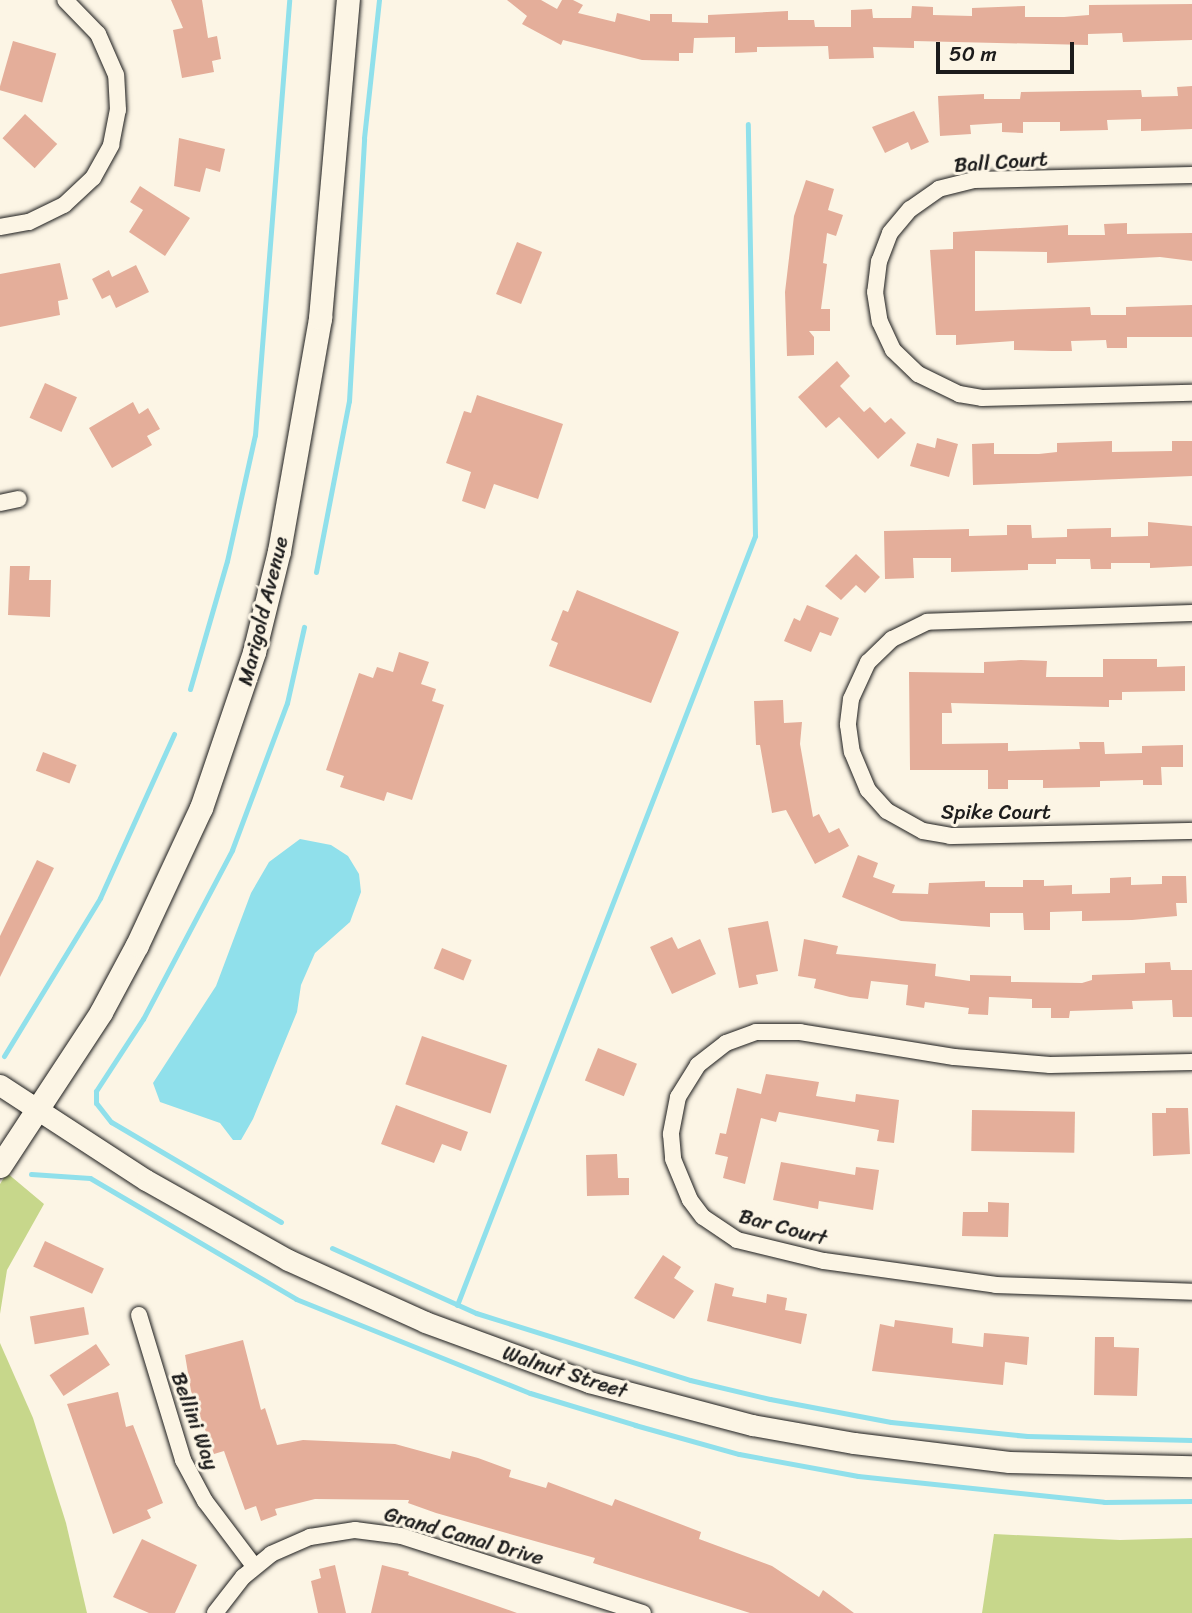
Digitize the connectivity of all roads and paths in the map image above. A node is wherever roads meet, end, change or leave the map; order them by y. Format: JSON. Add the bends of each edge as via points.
{"nodes":[{"id":1,"x":65,"y":0,"type":"edge"},
{"id":2,"x":348,"y":0,"type":"edge"},
{"id":3,"x":1192,"y":175,"type":"edge"},
{"id":4,"x":0,"y":227,"type":"edge"},
{"id":5,"x":1192,"y":393,"type":"edge"},
{"id":6,"x":19,"y":499,"type":"dead end"},
{"id":7,"x":0,"y":503,"type":"edge"},
{"id":8,"x":1192,"y":612,"type":"edge"},
{"id":9,"x":1192,"y":831,"type":"edge"},
{"id":10,"x":1192,"y":1062,"type":"edge"},
{"id":11,"x":0,"y":1085,"type":"edge"},
{"id":12,"x":36,"y":1109,"type":"junction"},
{"id":13,"x":0,"y":1166,"type":"edge"},
{"id":14,"x":1192,"y":1292,"type":"edge"},
{"id":15,"x":139,"y":1315,"type":"dead end"},
{"id":16,"x":1192,"y":1466,"type":"edge"},
{"id":17,"x":254,"y":1566,"type":"junction"},
{"id":18,"x":215,"y":1613,"type":"edge"},
{"id":19,"x":643,"y":1613,"type":"edge"}],
"edges":[{"from":1,"to":4,"type":"street","via":[[98,34],[116,75],[118,110],[111,145],[93,178],[64,205],[29,222]]},
{"from":2,"to":12,"type":"main road","name":"Marigold Avenue","via":[[320,318],[285,525],[254,652],[228,737],[171,877],[101,1012]]},
{"from":3,"to":5,"type":"street","name":"Ball Court","via":[[974,180],[939,189],[909,209],[890,233],[879,261],[875,292],[880,322],[893,350],[918,374],[959,394],[982,398]]},
{"from":6,"to":7,"type":"street"},
{"from":8,"to":9,"type":"street","name":"Spike Court","via":[[927,622],[892,639],[868,662],[851,699],[848,725],[852,752],[868,790],[887,811],[923,831],[950,836]]},
{"from":10,"to":14,"type":"street","name":"Bar Court","via":[[1051,1065],[954,1057],[800,1032],[757,1032],[726,1043],[698,1065],[678,1097],[671,1134],[673,1160],[690,1200],[703,1217],[737,1240],[824,1261],[996,1285]]},
{"from":11,"to":12,"type":"street","name":"Walnut Street"},
{"from":12,"to":13,"type":"main road","name":"Marigold Avenue"},
{"from":12,"to":16,"type":"street","name":"Walnut Street","via":[[202,1214],[288,1260],[425,1322],[589,1382],[752,1425],[854,1443],[1009,1462]]},
{"from":15,"to":17,"type":"street","name":"Bellini Way","via":[[183,1460],[205,1501]]},
{"from":17,"to":18,"type":"street","name":"Grand Canal Drive"},
{"from":17,"to":19,"type":"street","name":"Grand Canal Drive","via":[[310,1537],[379,1531]]}]}
